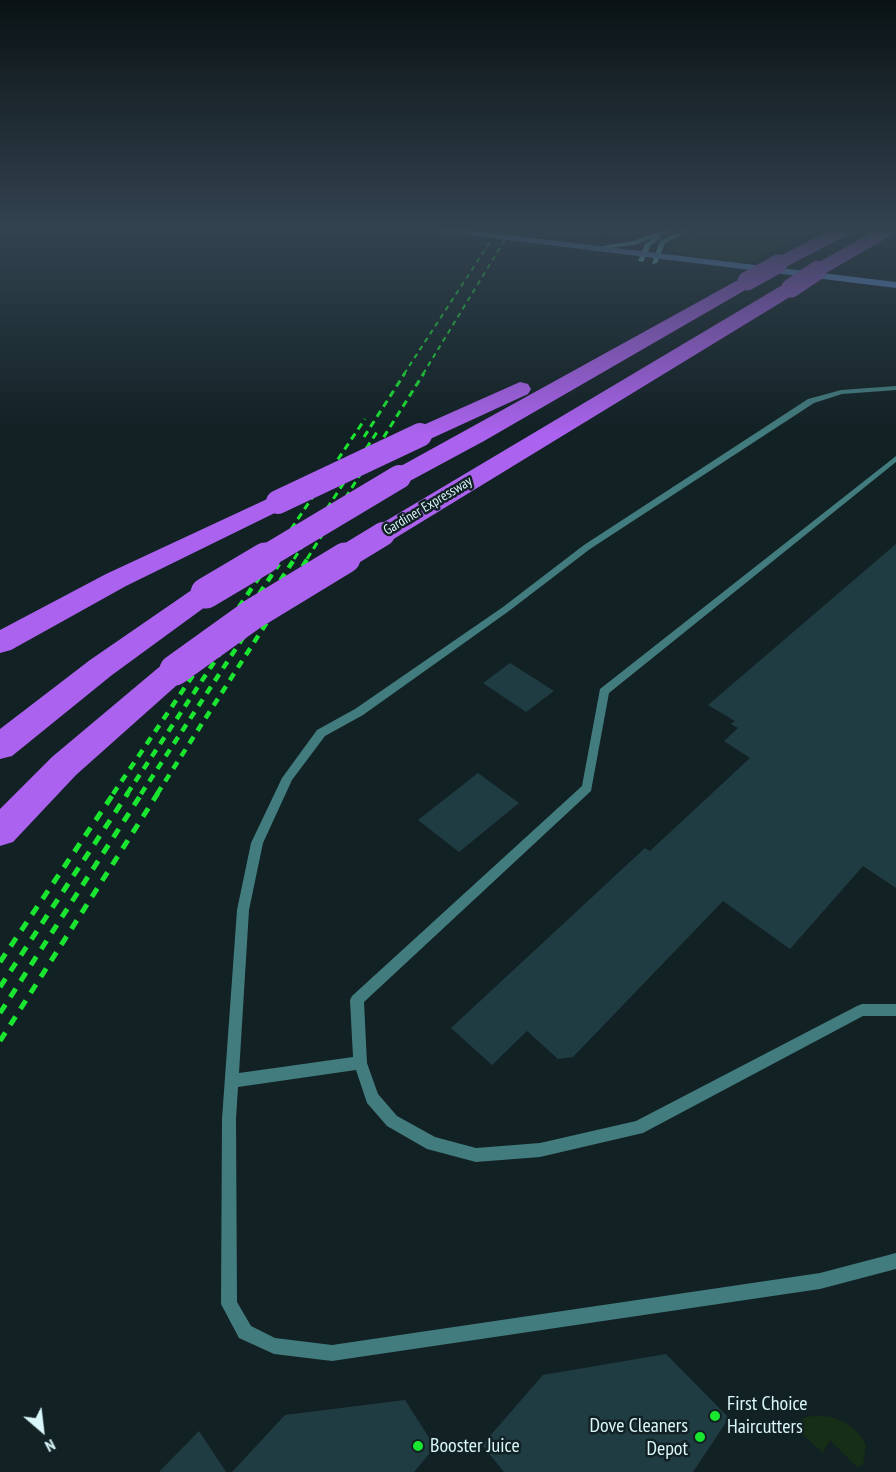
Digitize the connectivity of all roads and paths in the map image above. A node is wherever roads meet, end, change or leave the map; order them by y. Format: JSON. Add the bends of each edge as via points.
{"nodes":[{"id":1,"x":718,"y":297,"type":"edge"},
{"id":2,"x":777,"y":297,"type":"edge"},
{"id":3,"x":699,"y":307,"type":"junction"},
{"id":4,"x":896,"y":388,"type":"edge"},
{"id":5,"x":896,"y":459,"type":"edge"},
{"id":6,"x":0,"y":644,"type":"edge"},
{"id":7,"x":0,"y":747,"type":"edge"},
{"id":8,"x":0,"y":832,"type":"edge"},
{"id":9,"x":896,"y":1010,"type":"edge"},
{"id":10,"x":360,"y":1063,"type":"junction"},
{"id":11,"x":231,"y":1081,"type":"junction"},
{"id":12,"x":896,"y":1261,"type":"edge"}],
"edges":[{"from":1,"to":3,"type":"highway","bridge":true},
{"from":2,"to":8,"type":"highway","name":"Gardiner Expressway","bridge":true,"via":[[253,614],[175,670],[63,766]]},
{"from":3,"to":6,"type":"highway","bridge":true,"via":[[116,580]]},
{"from":3,"to":7,"type":"highway","bridge":true,"via":[[399,477],[206,593]]},
{"from":4,"to":11,"type":"lane","via":[[841,392],[812,401],[587,547],[506,609],[359,712],[321,734],[287,778],[257,843],[243,910]]},
{"from":5,"to":10,"type":"lane","via":[[604,691],[587,788],[357,1000]]},
{"from":9,"to":10,"type":"lane","via":[[862,1010],[638,1128],[540,1150],[476,1155],[432,1144],[392,1121],[372,1098]]},
{"from":10,"to":11,"type":"lane"},
{"from":11,"to":12,"type":"lane","via":[[229,1304],[245,1332],[274,1346],[332,1353],[820,1281]]}]}
